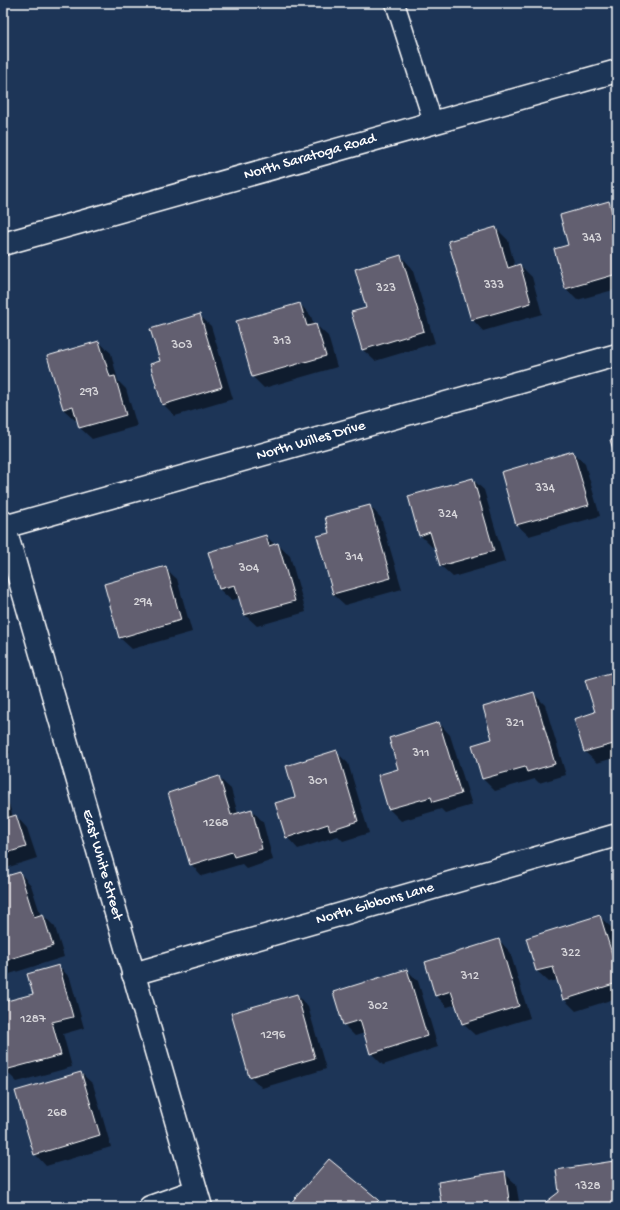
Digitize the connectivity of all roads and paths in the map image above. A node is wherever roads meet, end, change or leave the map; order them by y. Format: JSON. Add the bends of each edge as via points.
{"nodes":[{"id":1,"x":395,"y":3,"type":"edge"},
{"id":2,"x":617,"y":71,"type":"edge"},
{"id":3,"x":433,"y":122,"type":"junction"},
{"id":4,"x":3,"y":244,"type":"edge"},
{"id":5,"x":617,"y":355,"type":"edge"},
{"id":6,"x":4,"y":525,"type":"edge"},
{"id":7,"x":617,"y":835,"type":"edge"},
{"id":8,"x":133,"y":974,"type":"junction"},
{"id":9,"x":198,"y":1199,"type":"edge"},
{"id":10,"x":150,"y":1207,"type":"edge"}],
"edges":[{"from":1,"to":3,"type":"lane"},
{"from":2,"to":3,"type":"street","name":"North Saratoga Road"},
{"from":3,"to":4,"type":"street","name":"North Saratoga Road"},
{"from":5,"to":6,"type":"street","name":"North Willes Drive"},
{"from":6,"to":8,"type":"street","name":"East White Street"},
{"from":7,"to":8,"type":"street","name":"North Gibbons Lane"},
{"from":8,"to":9,"type":"street","name":"East White Street"},
{"from":9,"to":10,"type":"street"}]}
